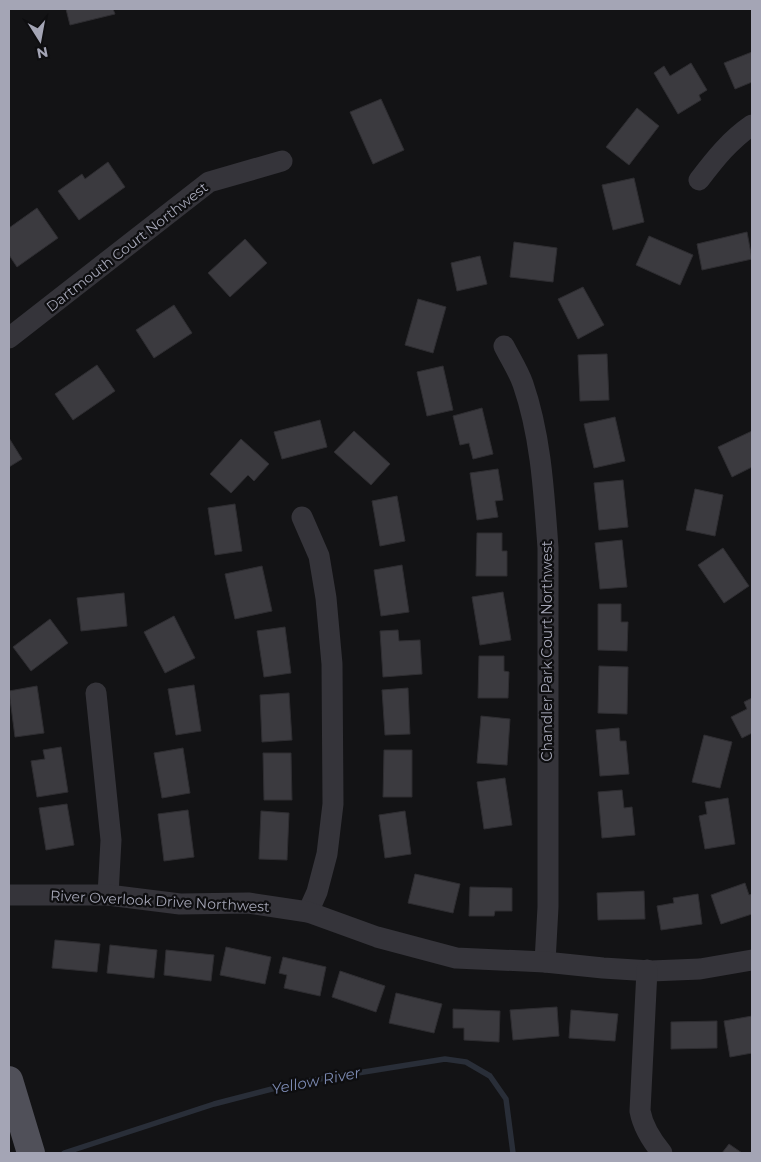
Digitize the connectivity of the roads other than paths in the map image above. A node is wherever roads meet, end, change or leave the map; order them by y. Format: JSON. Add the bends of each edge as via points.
{"nodes":[{"id":1,"x":752,"y":125,"type":"edge"},
{"id":2,"x":282,"y":161,"type":"dead end"},
{"id":3,"x":699,"y":180,"type":"dead end"},
{"id":4,"x":9,"y":338,"type":"edge"},
{"id":5,"x":504,"y":346,"type":"dead end"},
{"id":6,"x":302,"y":517,"type":"dead end"},
{"id":7,"x":96,"y":693,"type":"dead end"},
{"id":8,"x":9,"y":895,"type":"edge"},
{"id":9,"x":108,"y":896,"type":"junction"},
{"id":10,"x":308,"y":912,"type":"junction"},
{"id":11,"x":752,"y":960,"type":"edge"},
{"id":12,"x":545,"y":962,"type":"junction"},
{"id":13,"x":647,"y":970,"type":"junction"},
{"id":14,"x":9,"y":1080,"type":"edge"},
{"id":15,"x":28,"y":1143,"type":"edge"},
{"id":16,"x":662,"y":1153,"type":"edge"}],
"edges":[{"from":1,"to":3,"type":"street","via":[[721,150]]},
{"from":2,"to":4,"type":"street","name":"Dartmouth Court Northwest","via":[[209,182]]},
{"from":5,"to":12,"type":"street","name":"Chandler Park Court Northwest","via":[[522,382],[536,435],[548,548],[548,907]]},
{"from":6,"to":10,"type":"street","via":[[319,556],[332,664],[333,804],[327,854]]},
{"from":7,"to":9,"type":"street","via":[[111,840]]},
{"from":8,"to":9,"type":"street","name":"River Overlook Drive Northwest"},
{"from":9,"to":10,"type":"street","name":"River Overlook Drive Northwest","via":[[180,904],[248,903]]},
{"from":10,"to":12,"type":"street","name":"River Overlook Drive Northwest","via":[[377,937],[456,958]]},
{"from":11,"to":13,"type":"street","name":"River Overlook Drive Northwest","via":[[700,969]]},
{"from":12,"to":13,"type":"street","name":"River Overlook Drive Northwest"},
{"from":13,"to":16,"type":"street","via":[[640,1111],[647,1131]]},
{"from":14,"to":15,"type":"main road"}]}
